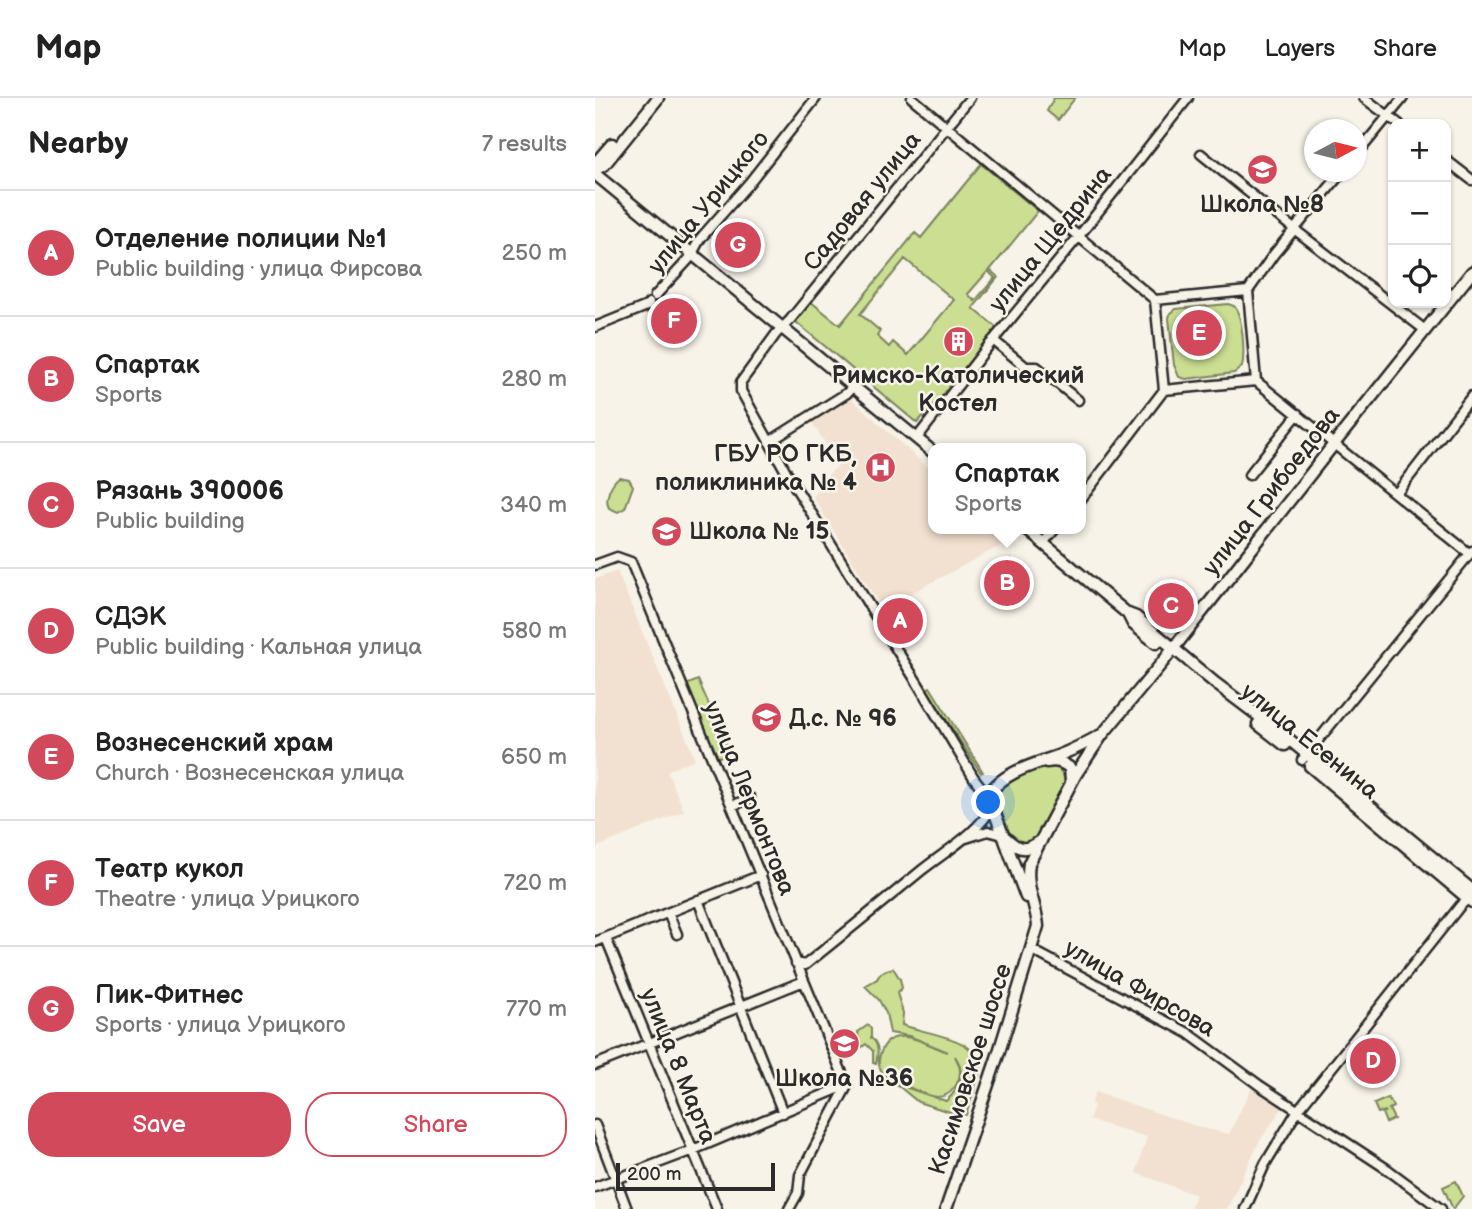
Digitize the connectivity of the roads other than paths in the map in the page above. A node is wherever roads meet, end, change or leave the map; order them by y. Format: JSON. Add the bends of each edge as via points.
{"nodes":[{"id":1,"x":651,"y":98,"type":"edge"},
{"id":2,"x":658,"y":98,"type":"edge"},
{"id":3,"x":816,"y":98,"type":"edge"},
{"id":4,"x":912,"y":98,"type":"edge"},
{"id":5,"x":970,"y":98,"type":"edge"},
{"id":6,"x":1188,"y":98,"type":"edge"},
{"id":7,"x":1364,"y":98,"type":"edge"},
{"id":8,"x":1403,"y":98,"type":"edge"},
{"id":9,"x":1388,"y":116,"type":"junction"},
{"id":10,"x":1392,"y":119,"type":"edge"},
{"id":11,"x":948,"y":127,"type":"junction"},
{"id":12,"x":1367,"y":141,"type":"edge"},
{"id":13,"x":1201,"y":154,"type":"dead end"},
{"id":14,"x":595,"y":162,"type":"edge"},
{"id":15,"x":1451,"y":164,"type":"edge"},
{"id":16,"x":595,"y":172,"type":"edge"},
{"id":17,"x":1472,"y":180,"type":"edge"},
{"id":18,"x":1334,"y":182,"type":"edge"},
{"id":19,"x":1294,"y":229,"type":"junction"},
{"id":20,"x":1079,"y":236,"type":"junction"},
{"id":21,"x":692,"y":253,"type":"junction"},
{"id":22,"x":1472,"y":272,"type":"edge"},
{"id":23,"x":1248,"y":291,"type":"junction"},
{"id":24,"x":1156,"y":300,"type":"junction"},
{"id":25,"x":595,"y":327,"type":"edge"},
{"id":26,"x":783,"y":327,"type":"junction"},
{"id":27,"x":1425,"y":330,"type":"junction"},
{"id":28,"x":993,"y":340,"type":"junction"},
{"id":29,"x":1256,"y":381,"type":"junction"},
{"id":30,"x":853,"y":386,"type":"junction"},
{"id":31,"x":1164,"y":390,"type":"junction"},
{"id":32,"x":1472,"y":397,"type":"edge"},
{"id":33,"x":1078,"y":400,"type":"dead end"},
{"id":34,"x":1298,"y":414,"type":"junction"},
{"id":35,"x":916,"y":438,"type":"junction"},
{"id":36,"x":769,"y":442,"type":"junction"},
{"id":37,"x":1334,"y":444,"type":"junction"},
{"id":38,"x":928,"y":448,"type":"edge"},
{"id":39,"x":1249,"y":475,"type":"dead end"},
{"id":40,"x":1086,"y":491,"type":"edge"},
{"id":41,"x":1396,"y":494,"type":"junction"},
{"id":42,"x":1033,"y":534,"type":"edge"},
{"id":43,"x":1051,"y":534,"type":"edge"},
{"id":44,"x":1044,"y":543,"type":"junction"},
{"id":45,"x":1471,"y":553,"type":"edge"},
{"id":46,"x":595,"y":565,"type":"edge"},
{"id":47,"x":1171,"y":650,"type":"junction"},
{"id":48,"x":1102,"y":735,"type":"junction"},
{"id":49,"x":1069,"y":751,"type":"junction"},
{"id":50,"x":1304,"y":757,"type":"junction"},
{"id":51,"x":1040,"y":763,"type":"junction"},
{"id":52,"x":1072,"y":775,"type":"junction"},
{"id":53,"x":990,"y":792,"type":"junction"},
{"id":54,"x":750,"y":798,"type":"dead end"},
{"id":55,"x":732,"y":806,"type":"junction"},
{"id":56,"x":993,"y":806,"type":"junction"},
{"id":57,"x":1003,"y":835,"type":"junction"},
{"id":58,"x":964,"y":839,"type":"junction"},
{"id":59,"x":1041,"y":840,"type":"junction"},
{"id":60,"x":761,"y":875,"type":"junction"},
{"id":61,"x":1471,"y":896,"type":"edge"},
{"id":62,"x":698,"y":900,"type":"junction"},
{"id":63,"x":668,"y":912,"type":"junction"},
{"id":64,"x":677,"y":934,"type":"dead end"},
{"id":65,"x":606,"y":937,"type":"junction"},
{"id":66,"x":595,"y":942,"type":"edge"},
{"id":67,"x":1033,"y":946,"type":"junction"},
{"id":68,"x":796,"y":963,"type":"junction"},
{"id":69,"x":804,"y":981,"type":"junction"},
{"id":70,"x":740,"y":1007,"type":"junction"},
{"id":71,"x":650,"y":1044,"type":"junction"},
{"id":72,"x":595,"y":1065,"type":"edge"},
{"id":73,"x":848,"y":1085,"type":"junction"},
{"id":74,"x":1298,"y":1110,"type":"junction"},
{"id":75,"x":783,"y":1113,"type":"junction"},
{"id":76,"x":595,"y":1125,"type":"edge"},
{"id":77,"x":693,"y":1150,"type":"junction"},
{"id":78,"x":615,"y":1179,"type":"junction"},
{"id":79,"x":595,"y":1187,"type":"edge"},
{"id":80,"x":627,"y":1209,"type":"edge"},
{"id":81,"x":717,"y":1209,"type":"edge"},
{"id":82,"x":789,"y":1209,"type":"edge"},
{"id":83,"x":946,"y":1209,"type":"edge"},
{"id":84,"x":1245,"y":1209,"type":"edge"},
{"id":85,"x":1441,"y":1209,"type":"edge"}],
"edges":[{"from":1,"to":14,"type":"main road"},
{"from":2,"to":16,"type":"main road"},
{"from":3,"to":21,"type":"street","name":"улица Урицкого"},
{"from":4,"to":11,"type":"street"},
{"from":5,"to":11,"type":"street","name":"Садовая улица"},
{"from":6,"to":20,"type":"street","name":"улица Щедрина"},
{"from":7,"to":9,"type":"street"},
{"from":8,"to":9,"type":"street"},
{"from":9,"to":10,"type":"street"},
{"from":9,"to":12,"type":"street"},
{"from":11,"to":20,"type":"street"},
{"from":11,"to":26,"type":"street","name":"Садовая улица"},
{"from":13,"to":19,"type":"street"},
{"from":15,"to":17,"type":"street"},
{"from":16,"to":21,"type":"main road"},
{"from":18,"to":19,"type":"street"},
{"from":19,"to":23,"type":"street"},
{"from":19,"to":27,"type":"street"},
{"from":20,"to":24,"type":"street"},
{"from":20,"to":28,"type":"street","name":"улица Щедрина"},
{"from":21,"to":25,"type":"street","name":"улица Урицкого","via":[[647,306]]},
{"from":21,"to":26,"type":"main road"},
{"from":22,"to":27,"type":"main road","name":"улица Грибоедова"},
{"from":23,"to":24,"type":"street"},
{"from":23,"to":29,"type":"street"},
{"from":24,"to":31,"type":"street"},
{"from":26,"to":30,"type":"main road"},
{"from":26,"to":36,"type":"street","via":[[741,382],[741,391]]},
{"from":27,"to":37,"type":"main road","name":"улица Грибоедова"},
{"from":28,"to":33,"type":"street"},
{"from":28,"to":35,"type":"street","name":"улица Щедрина"},
{"from":29,"to":31,"type":"street"},
{"from":29,"to":34,"type":"street"},
{"from":30,"to":35,"type":"main road"},
{"from":30,"to":36,"type":"street"},
{"from":31,"to":40,"type":"street"},
{"from":32,"to":41,"type":"street"},
{"from":34,"to":37,"type":"street"},
{"from":34,"to":39,"type":"street"},
{"from":35,"to":38,"type":"main road"},
{"from":36,"to":53,"type":"street","via":[[974,778]]},
{"from":37,"to":41,"type":"street"},
{"from":37,"to":47,"type":"main road","name":"улица Грибоедова"},
{"from":41,"to":45,"type":"street"},
{"from":42,"to":44,"type":"main road","name":"улица Есенина"},
{"from":43,"to":44,"type":"street"},
{"from":44,"to":47,"type":"main road","name":"улица Есенина"},
{"from":45,"to":50,"type":"street"},
{"from":46,"to":55,"type":"street","name":"улица Лермонтова","via":[[617,557],[631,562]]},
{"from":47,"to":48,"type":"main road","name":"улица Грибоедова"},
{"from":47,"to":50,"type":"main road","name":"улица Есенина","via":[[1280,732]]},
{"from":48,"to":49,"type":"main road"},
{"from":48,"to":52,"type":"main road","name":"Касимовское шоссе"},
{"from":49,"to":51,"type":"main road"},
{"from":49,"to":52,"type":"main road"},
{"from":50,"to":61,"type":"main road","name":"улица Есенина"},
{"from":51,"to":52,"type":"main road","via":[[1056,760]]},
{"from":51,"to":53,"type":"main road","via":[[1011,774]]},
{"from":52,"to":59,"type":"main road","name":"Касимовское шоссе"},
{"from":53,"to":56,"type":"main road","name":"Касимовское шоссе"},
{"from":54,"to":55,"type":"street"},
{"from":55,"to":60,"type":"street","name":"улица Лермонтова"},
{"from":56,"to":57,"type":"main road","name":"Касимовское шоссе"},
{"from":56,"to":58,"type":"street"},
{"from":57,"to":58,"type":"street","via":[[988,831]]},
{"from":57,"to":59,"type":"main road","via":[[1022,848]]},
{"from":57,"to":67,"type":"main road","name":"Касимовское шоссе","via":[[1031,910]]},
{"from":58,"to":68,"type":"street","via":[[805,965]]},
{"from":59,"to":67,"type":"main road","name":"Касимовское шоссе","via":[[1027,875],[1037,911]]},
{"from":60,"to":62,"type":"street"},
{"from":60,"to":68,"type":"street","name":"улица Лермонтова"},
{"from":61,"to":74,"type":"street"},
{"from":62,"to":63,"type":"street"},
{"from":62,"to":70,"type":"street"},
{"from":63,"to":64,"type":"street"},
{"from":63,"to":65,"type":"street"},
{"from":65,"to":66,"type":"street"},
{"from":65,"to":71,"type":"street","name":"улица 8 Марта"},
{"from":67,"to":74,"type":"street","name":"улица Фирсова","via":[[1188,1033]]},
{"from":67,"to":83,"type":"main road","name":"Касимовское шоссе"},
{"from":68,"to":69,"type":"street","name":"улица Лермонтова"},
{"from":69,"to":70,"type":"street"},
{"from":69,"to":73,"type":"street","name":"улица Лермонтова"},
{"from":70,"to":71,"type":"street"},
{"from":70,"to":75,"type":"street"},
{"from":71,"to":72,"type":"street"},
{"from":71,"to":77,"type":"street","name":"улица 8 Марта"},
{"from":73,"to":75,"type":"street"},
{"from":73,"to":82,"type":"street","via":[[800,1175],[798,1193]]},
{"from":74,"to":84,"type":"street","via":[[1265,1164]]},
{"from":74,"to":85,"type":"street","name":"улица Фирсова"},
{"from":75,"to":77,"type":"street"},
{"from":76,"to":78,"type":"street"},
{"from":77,"to":78,"type":"street"},
{"from":77,"to":81,"type":"street","name":"улица 8 Марта"},
{"from":78,"to":79,"type":"street"},
{"from":78,"to":80,"type":"street"}]}
